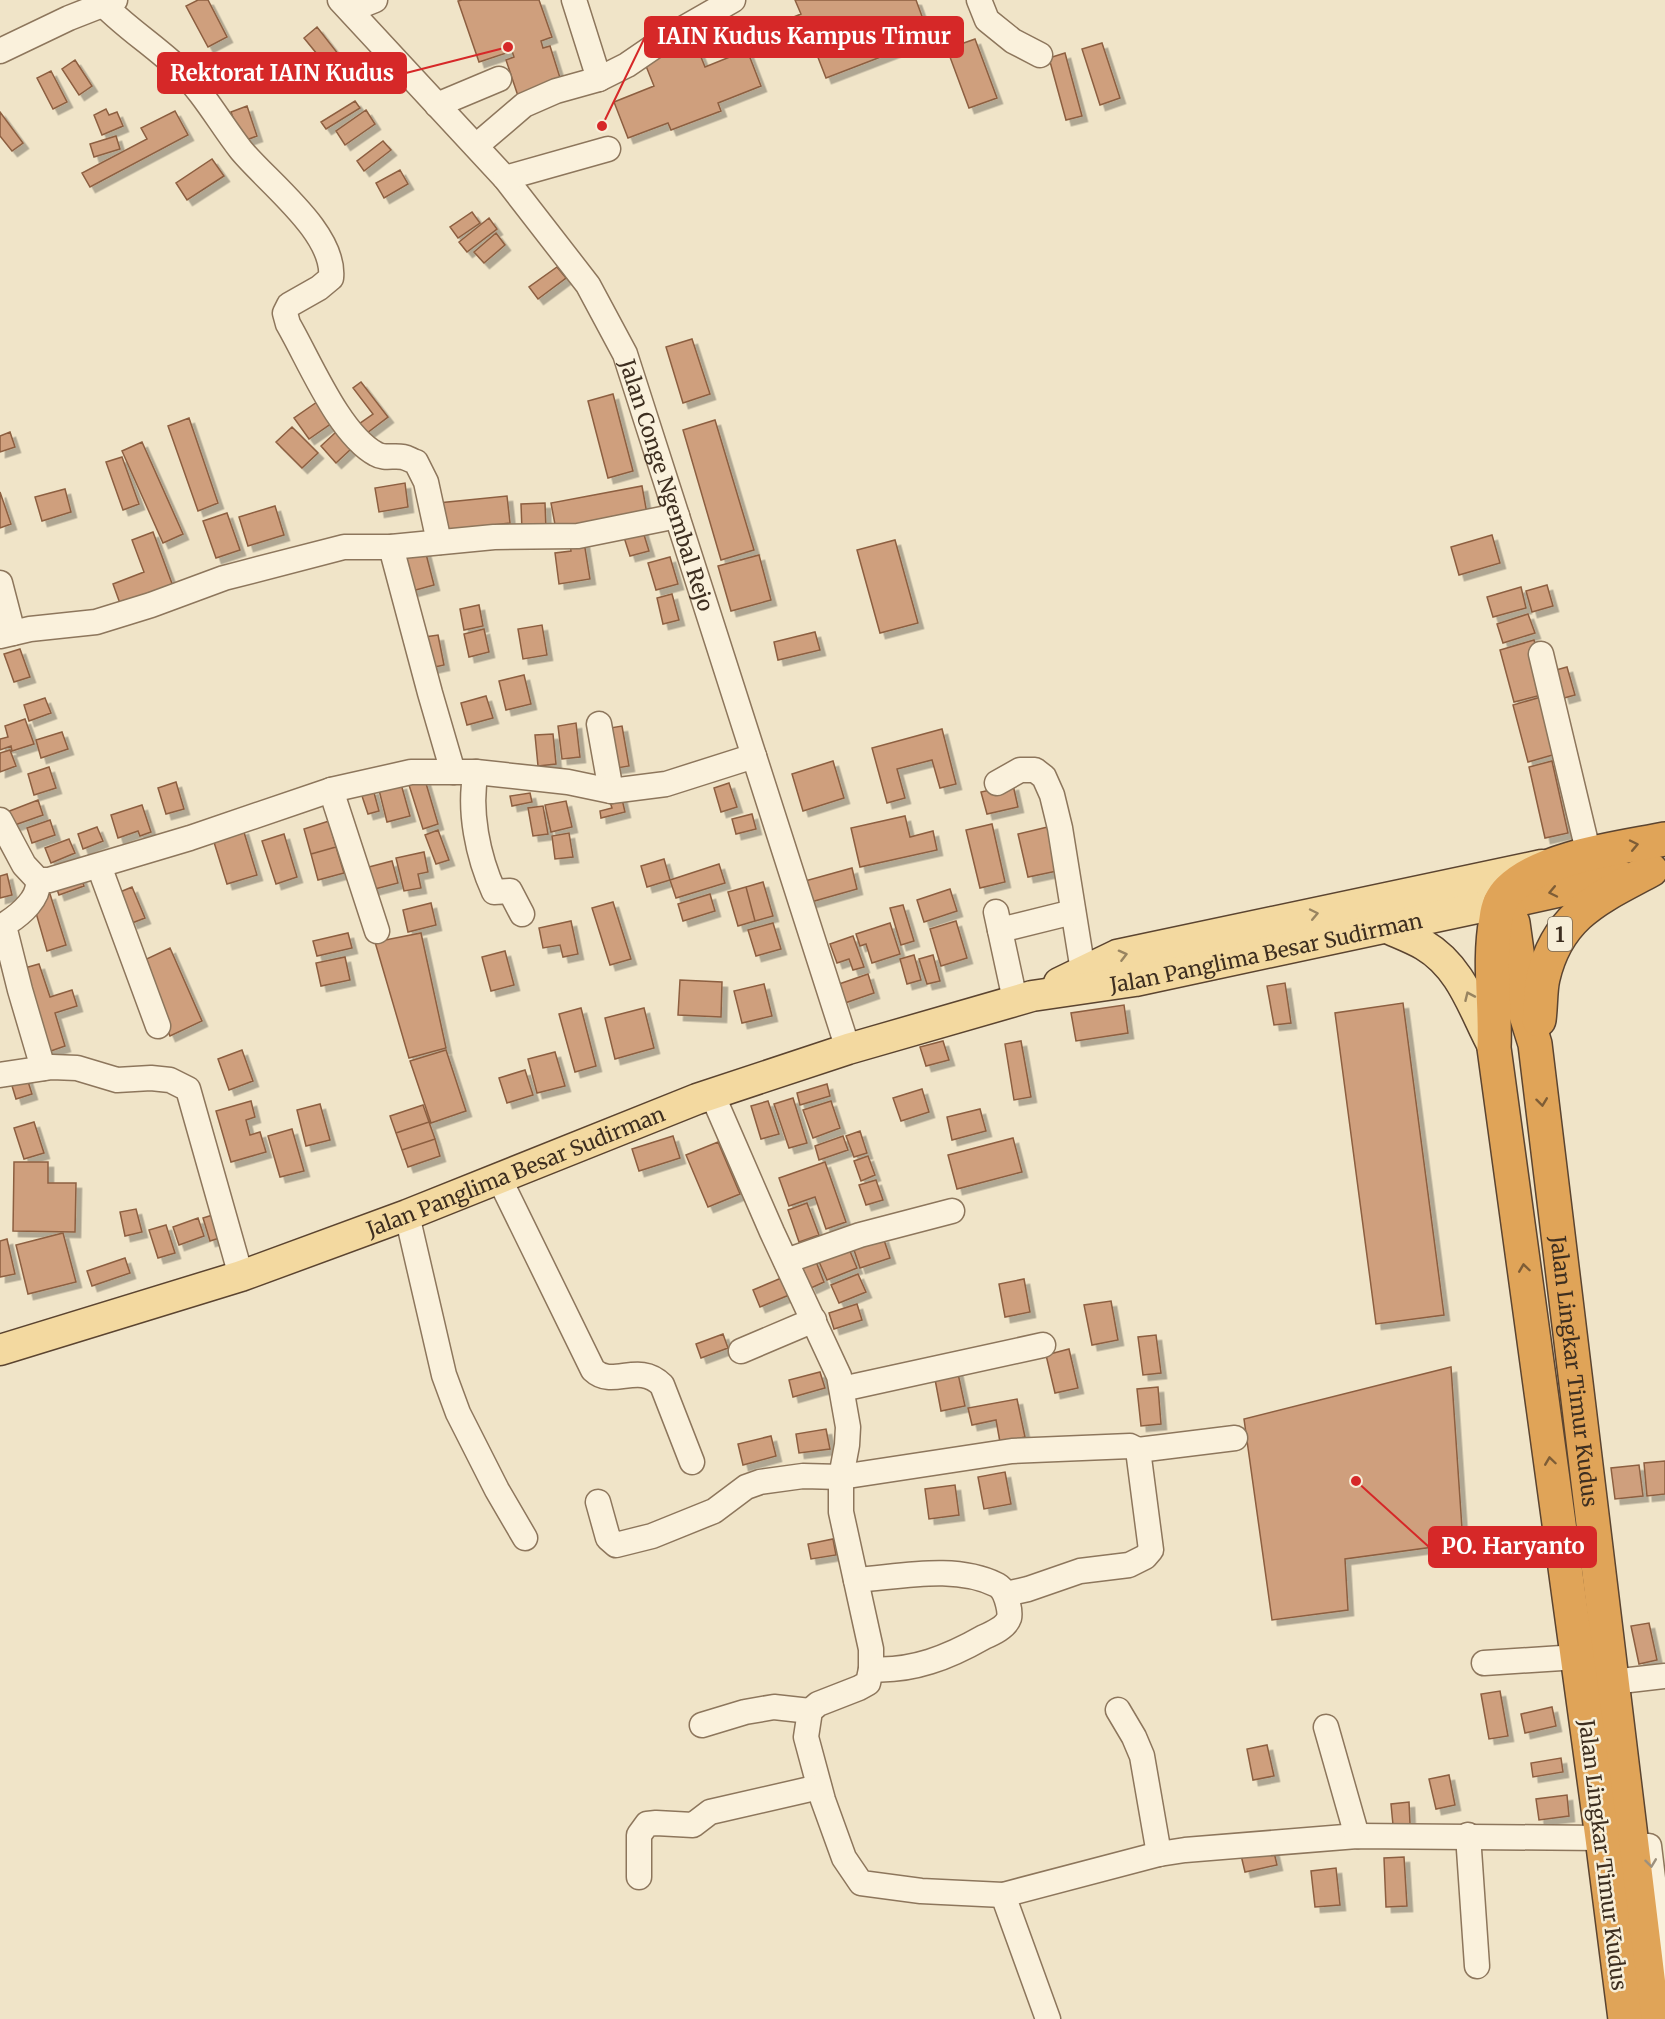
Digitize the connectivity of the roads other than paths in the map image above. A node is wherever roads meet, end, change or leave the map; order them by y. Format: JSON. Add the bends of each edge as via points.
{"nodes":[{"id":1,"x":375,"y":0,"type":"edge"},
{"id":2,"x":574,"y":0,"type":"edge"},
{"id":3,"x":733,"y":0,"type":"edge"},
{"id":4,"x":979,"y":0,"type":"edge"},
{"id":5,"x":106,"y":1,"type":"edge"},
{"id":6,"x":345,"y":5,"type":"edge"},
{"id":7,"x":0,"y":51,"type":"edge"},
{"id":8,"x":1040,"y":55,"type":"dead end"},
{"id":9,"x":499,"y":79,"type":"dead end"},
{"id":10,"x":599,"y":79,"type":"junction"},
{"id":11,"x":437,"y":105,"type":"junction"},
{"id":12,"x":476,"y":146,"type":"junction"},
{"id":13,"x":608,"y":149,"type":"dead end"},
{"id":14,"x":505,"y":178,"type":"junction"},
{"id":15,"x":677,"y":516,"type":"junction"},
{"id":16,"x":439,"y":542,"type":"junction"},
{"id":17,"x":391,"y":547,"type":"junction"},
{"id":18,"x":0,"y":583,"type":"edge"},
{"id":19,"x":7,"y":634,"type":"edge"},
{"id":20,"x":1541,"y":654,"type":"dead end"},
{"id":21,"x":599,"y":724,"type":"dead end"},
{"id":22,"x":754,"y":756,"type":"junction"},
{"id":23,"x":465,"y":772,"type":"junction"},
{"id":24,"x":997,"y":783,"type":"dead end"},
{"id":25,"x":332,"y":790,"type":"junction"},
{"id":26,"x":611,"y":791,"type":"junction"},
{"id":27,"x":0,"y":820,"type":"edge"},
{"id":28,"x":1665,"y":839,"type":"edge"},
{"id":29,"x":1576,"y":858,"type":"junction"},
{"id":30,"x":99,"y":866,"type":"junction"},
{"id":31,"x":1658,"y":868,"type":"edge"},
{"id":32,"x":38,"y":880,"type":"junction"},
{"id":33,"x":1424,"y":890,"type":"junction"},
{"id":34,"x":1500,"y":903,"type":"junction"},
{"id":35,"x":1072,"y":912,"type":"junction"},
{"id":36,"x":522,"y":914,"type":"dead end"},
{"id":37,"x":1385,"y":927,"type":"junction"},
{"id":38,"x":377,"y":931,"type":"dead end"},
{"id":39,"x":4,"y":946,"type":"edge"},
{"id":40,"x":1083,"y":971,"type":"junction"},
{"id":41,"x":1023,"y":998,"type":"junction"},
{"id":42,"x":158,"y":1026,"type":"dead end"},
{"id":43,"x":1536,"y":1044,"type":"junction"},
{"id":44,"x":1494,"y":1048,"type":"junction"},
{"id":45,"x":848,"y":1049,"type":"junction"},
{"id":46,"x":43,"y":1068,"type":"junction"},
{"id":47,"x":0,"y":1076,"type":"edge"},
{"id":48,"x":712,"y":1094,"type":"junction"},
{"id":49,"x":499,"y":1178,"type":"junction"},
{"id":50,"x":952,"y":1211,"type":"dead end"},
{"id":51,"x":407,"y":1215,"type":"junction"},
{"id":52,"x":786,"y":1261,"type":"junction"},
{"id":53,"x":241,"y":1276,"type":"junction"},
{"id":54,"x":814,"y":1320,"type":"junction"},
{"id":55,"x":1043,"y":1345,"type":"dead end"},
{"id":56,"x":0,"y":1350,"type":"edge"},
{"id":57,"x":741,"y":1351,"type":"dead end"},
{"id":58,"x":842,"y":1389,"type":"junction"},
{"id":59,"x":1235,"y":1438,"type":"dead end"},
{"id":60,"x":1138,"y":1450,"type":"junction"},
{"id":61,"x":692,"y":1462,"type":"dead end"},
{"id":62,"x":841,"y":1477,"type":"junction"},
{"id":63,"x":598,"y":1502,"type":"dead end"},
{"id":64,"x":525,"y":1538,"type":"dead end"},
{"id":65,"x":855,"y":1580,"type":"junction"},
{"id":66,"x":1006,"y":1594,"type":"junction"},
{"id":67,"x":1484,"y":1663,"type":"dead end"},
{"id":68,"x":1597,"y":1665,"type":"junction"},
{"id":69,"x":871,"y":1669,"type":"junction"},
{"id":70,"x":1665,"y":1676,"type":"edge"},
{"id":71,"x":1118,"y":1710,"type":"dead end"},
{"id":72,"x":810,"y":1711,"type":"junction"},
{"id":73,"x":702,"y":1725,"type":"dead end"},
{"id":74,"x":1326,"y":1727,"type":"dead end"},
{"id":75,"x":819,"y":1786,"type":"junction"},
{"id":76,"x":1468,"y":1835,"type":"junction"},
{"id":77,"x":1357,"y":1836,"type":"junction"},
{"id":78,"x":1594,"y":1839,"type":"junction"},
{"id":79,"x":1160,"y":1854,"type":"junction"},
{"id":80,"x":639,"y":1877,"type":"dead end"},
{"id":81,"x":1003,"y":1895,"type":"junction"},
{"id":82,"x":1477,"y":1966,"type":"dead end"},
{"id":83,"x":1665,"y":1976,"type":"edge"},
{"id":84,"x":1048,"y":2019,"type":"edge"},
{"id":85,"x":1608,"y":2019,"type":"edge"},
{"id":86,"x":1625,"y":2019,"type":"edge"},
{"id":87,"x":1653,"y":2019,"type":"edge"}],
"edges":[{"from":1,"to":6,"type":"street"},
{"from":2,"to":10,"type":"street"},
{"from":3,"to":10,"type":"street"},
{"from":4,"to":8,"type":"street","via":[[987,20]]},
{"from":5,"to":7,"type":"street"},
{"from":5,"to":16,"type":"street","via":[[181,71],[328,251],[331,278],[289,305],[285,313],[288,324],[330,401],[354,434],[373,453],[402,457],[421,472]]},
{"from":6,"to":11,"type":"street","name":"Jalan Conge Ngembal Rejo"},
{"from":9,"to":11,"type":"street"},
{"from":10,"to":12,"type":"street","via":[[524,105]]},
{"from":11,"to":12,"type":"street","name":"Jalan Conge Ngembal Rejo"},
{"from":12,"to":14,"type":"street","name":"Jalan Conge Ngembal Rejo"},
{"from":13,"to":14,"type":"street"},
{"from":14,"to":15,"type":"street","name":"Jalan Conge Ngembal Rejo","via":[[588,285],[625,354]]},
{"from":15,"to":16,"type":"street","via":[[579,536]]},
{"from":15,"to":22,"type":"street","name":"Jalan Conge Ngembal Rejo"},
{"from":16,"to":17,"type":"street"},
{"from":17,"to":19,"type":"street","via":[[344,546],[224,578],[96,622]]},
{"from":17,"to":23,"type":"street","via":[[432,703]]},
{"from":18,"to":19,"type":"street"},
{"from":20,"to":29,"type":"street"},
{"from":21,"to":26,"type":"street"},
{"from":22,"to":26,"type":"street","via":[[666,784]]},
{"from":22,"to":45,"type":"street","name":"Jalan Conge Ngembal Rejo"},
{"from":23,"to":25,"type":"street","via":[[411,772]]},
{"from":23,"to":26,"type":"street","via":[[568,782]]},
{"from":23,"to":36,"type":"street","via":[[473,783],[484,865],[494,892],[510,891]]},
{"from":24,"to":35,"type":"street","via":[[1020,770],[1035,770],[1044,777],[1060,828]]},
{"from":25,"to":30,"type":"street"},
{"from":25,"to":38,"type":"street"},
{"from":27,"to":32,"type":"street","via":[[24,865]]},
{"from":29,"to":28,"type":"highway","one_way":true},
{"from":29,"to":33,"type":"main road"},
{"from":29,"to":34,"type":"highway","via":[[1523,879]]},
{"from":30,"to":32,"type":"street"},
{"from":30,"to":42,"type":"street"},
{"from":31,"to":34,"type":"highway","number":"1","one_way":true},
{"from":31,"to":43,"type":"highway","number":"1","via":[[1605,894],[1562,930],[1543,979]]},
{"from":32,"to":39,"type":"street","via":[[29,904],[7,923]]},
{"from":33,"to":34,"type":"main road","via":[[1461,891]]},
{"from":40,"to":33,"type":"main road","name":"Jalan Panglima Besar Sudirman","one_way":true,"via":[[1117,956]]},
{"from":34,"to":37,"type":"main road","name":"Jalan Panglima Besar Sudirman"},
{"from":34,"to":43,"type":"highway","number":"1","via":[[1513,923],[1526,1016]]},
{"from":34,"to":44,"type":"highway","name":"Jalan Lingkar Timur Kudus","via":[[1492,961]]},
{"from":35,"to":40,"type":"street"},
{"from":35,"to":41,"type":"street","via":[[998,921]]},
{"from":37,"to":41,"type":"main road","name":"Jalan Panglima Besar Sudirman","via":[[1135,981]]},
{"from":44,"to":37,"type":"main road","one_way":true,"via":[[1456,974],[1424,945]]},
{"from":39,"to":46,"type":"street"},
{"from":40,"to":41,"type":"main road","name":"Jalan Panglima Besar Sudirman"},
{"from":41,"to":45,"type":"main road","name":"Jalan Panglima Besar Sudirman"},
{"from":43,"to":68,"type":"highway","name":"Jalan Lingkar Timur Kudus","number":"1","one_way":true,"via":[[1592,1516]]},
{"from":68,"to":44,"type":"highway","name":"Jalan Lingkar Timur Kudus","number":"1","one_way":true,"via":[[1556,1502]]},
{"from":45,"to":48,"type":"main road","name":"Jalan Panglima Besar Sudirman"},
{"from":46,"to":47,"type":"street"},
{"from":46,"to":53,"type":"street","via":[[77,1068],[117,1080],[170,1080],[188,1089]]},
{"from":48,"to":49,"type":"main road","name":"Jalan Panglima Besar Sudirman"},
{"from":48,"to":52,"type":"street"},
{"from":49,"to":51,"type":"main road","name":"Jalan Panglima Besar Sudirman"},
{"from":49,"to":61,"type":"street","via":[[593,1370],[608,1377],[644,1374],[662,1384]]},
{"from":50,"to":52,"type":"street","via":[[860,1235]]},
{"from":51,"to":53,"type":"main road","name":"Jalan Panglima Besar Sudirman"},
{"from":51,"to":64,"type":"street","via":[[444,1375],[458,1413]]},
{"from":52,"to":54,"type":"street"},
{"from":53,"to":56,"type":"main road","name":"Jalan Panglima Besar Sudirman"},
{"from":54,"to":57,"type":"street"},
{"from":54,"to":58,"type":"street"},
{"from":55,"to":58,"type":"street"},
{"from":58,"to":62,"type":"street","via":[[848,1427]]},
{"from":59,"to":60,"type":"street"},
{"from":60,"to":62,"type":"street","via":[[1130,1446],[1012,1451]]},
{"from":60,"to":66,"type":"street","via":[[1150,1550],[1145,1557],[1129,1565],[1080,1571]]},
{"from":62,"to":63,"type":"street","via":[[803,1476],[751,1485],[714,1511],[624,1545],[616,1545],[608,1538]]},
{"from":62,"to":65,"type":"street","via":[[841,1512]]},
{"from":65,"to":66,"type":"street","via":[[938,1574],[967,1576],[999,1586]]},
{"from":65,"to":69,"type":"street","via":[[871,1649]]},
{"from":66,"to":69,"type":"street","via":[[1010,1616],[1005,1624],[962,1650],[915,1666]]},
{"from":67,"to":68,"type":"street"},
{"from":68,"to":70,"type":"street"},
{"from":68,"to":78,"type":"highway","name":"Jalan Lingkar Timur Kudus","number":"1"},
{"from":68,"to":83,"type":"street","one_way":true},
{"from":68,"to":87,"type":"highway","name":"Jalan Lingkar Timur Kudus","number":"1"},
{"from":69,"to":72,"type":"street","via":[[868,1683]]},
{"from":71,"to":79,"type":"street","via":[[1142,1756]]},
{"from":72,"to":73,"type":"street","via":[[774,1707]]},
{"from":72,"to":75,"type":"street","via":[[806,1737]]},
{"from":74,"to":77,"type":"street"},
{"from":75,"to":80,"type":"street","via":[[710,1812],[693,1825],[647,1824],[639,1835]]},
{"from":75,"to":81,"type":"street","via":[[844,1858],[861,1883]]},
{"from":76,"to":77,"type":"street"},
{"from":76,"to":78,"type":"street"},
{"from":76,"to":82,"type":"street"},
{"from":77,"to":79,"type":"street"},
{"from":78,"to":85,"type":"street"},
{"from":78,"to":86,"type":"highway","name":"Jalan Lingkar Timur Kudus","number":"1"},
{"from":79,"to":81,"type":"street"},
{"from":81,"to":84,"type":"street"}]}
